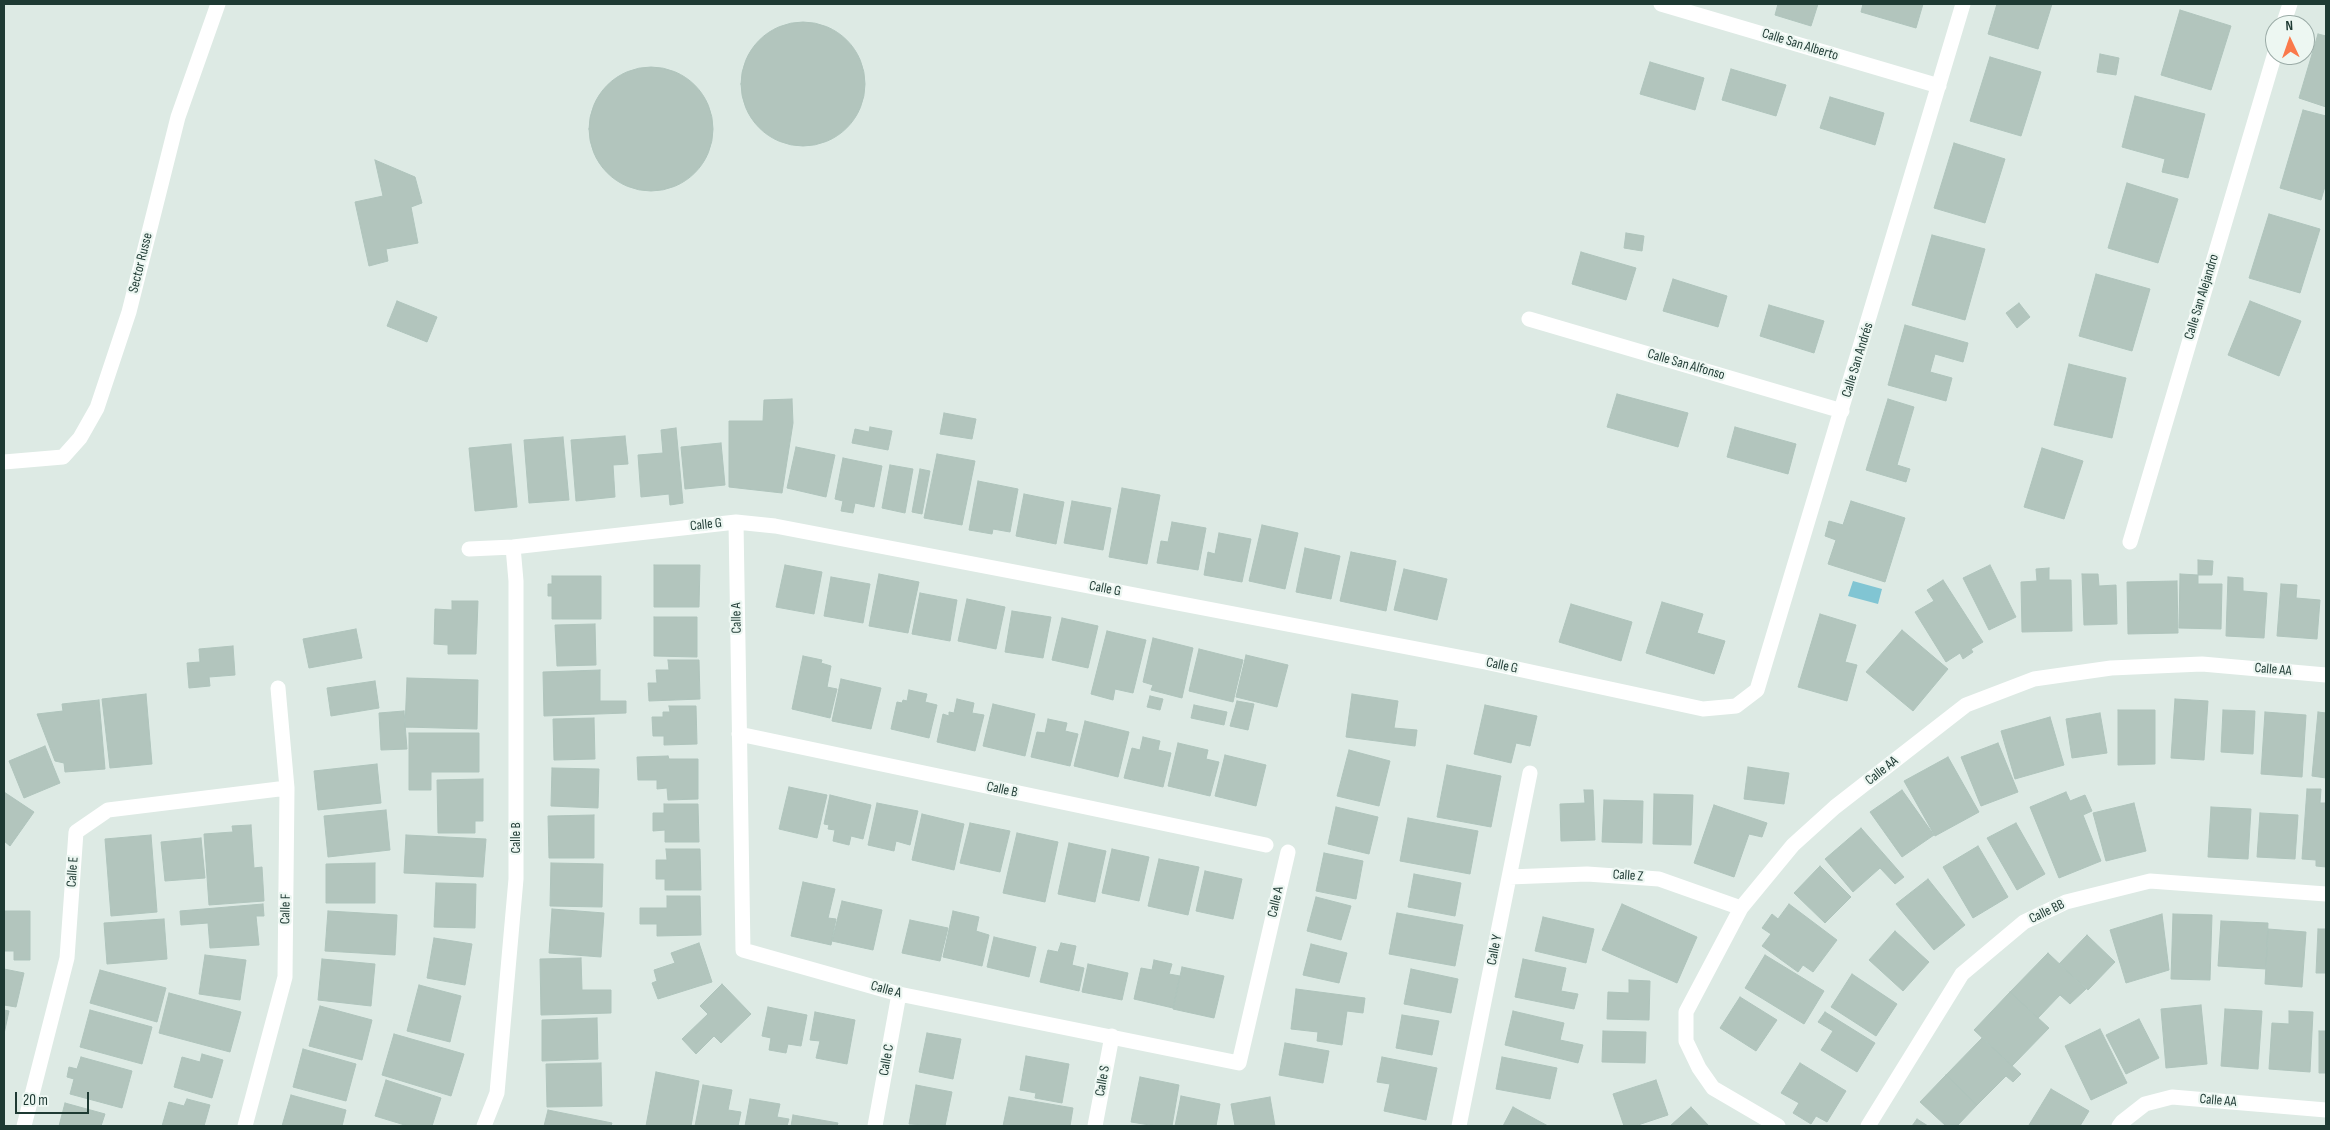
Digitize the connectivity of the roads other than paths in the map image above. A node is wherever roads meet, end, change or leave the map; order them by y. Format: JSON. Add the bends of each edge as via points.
{"nodes":[{"id":1,"x":218,"y":4,"type":"edge"},
{"id":2,"x":1661,"y":4,"type":"edge"},
{"id":3,"x":1963,"y":4,"type":"edge"},
{"id":4,"x":2271,"y":65,"type":"edge"},
{"id":5,"x":1939,"y":86,"type":"junction"},
{"id":6,"x":1529,"y":319,"type":"dead end"},
{"id":7,"x":1842,"y":411,"type":"junction"},
{"id":8,"x":4,"y":462,"type":"edge"},
{"id":9,"x":736,"y":522,"type":"junction"},
{"id":10,"x":2130,"y":542,"type":"dead end"},
{"id":11,"x":513,"y":547,"type":"junction"},
{"id":12,"x":468,"y":549,"type":"dead end"},
{"id":13,"x":2326,"y":675,"type":"edge"},
{"id":14,"x":278,"y":688,"type":"dead end"},
{"id":15,"x":1736,"y":706,"type":"joint"},
{"id":16,"x":739,"y":734,"type":"junction"},
{"id":17,"x":1530,"y":773,"type":"dead end"},
{"id":18,"x":287,"y":788,"type":"junction"},
{"id":19,"x":1266,"y":845,"type":"dead end"},
{"id":20,"x":1288,"y":852,"type":"dead end"},
{"id":21,"x":1509,"y":877,"type":"junction"},
{"id":22,"x":2326,"y":894,"type":"edge"},
{"id":23,"x":1741,"y":908,"type":"junction"},
{"id":24,"x":900,"y":994,"type":"junction"},
{"id":25,"x":1112,"y":1036,"type":"junction"},
{"id":26,"x":2326,"y":1110,"type":"edge"},
{"id":27,"x":24,"y":1126,"type":"edge"},
{"id":28,"x":245,"y":1126,"type":"edge"},
{"id":29,"x":484,"y":1126,"type":"edge"},
{"id":30,"x":875,"y":1126,"type":"edge"},
{"id":31,"x":1095,"y":1126,"type":"edge"},
{"id":32,"x":1459,"y":1126,"type":"edge"},
{"id":33,"x":1778,"y":1126,"type":"edge"},
{"id":34,"x":1868,"y":1126,"type":"edge"},
{"id":35,"x":2119,"y":1126,"type":"edge"}],
"edges":[{"from":1,"to":8,"type":"street","name":"Sector Russe","via":[[178,117],[129,312],[97,408],[80,438],[63,457]]},
{"from":2,"to":5,"type":"street","name":"Calle San Alberto"},
{"from":3,"to":5,"type":"street","name":"Calle San Andrés"},
{"from":4,"to":10,"type":"street","name":"Calle San Alejandro"},
{"from":5,"to":7,"type":"street","name":"Calle San Andrés"},
{"from":6,"to":7,"type":"street","name":"Calle San Alfonso"},
{"from":7,"to":15,"type":"street","name":"Calle San Andrés","via":[[1757,690]]},
{"from":9,"to":11,"type":"street","name":"Calle G"},
{"from":9,"to":15,"type":"street","name":"Calle G","via":[[775,526],[1485,662],[1703,709]]},
{"from":9,"to":16,"type":"street","name":"Calle A"},
{"from":11,"to":12,"type":"street","name":"Calle G"},
{"from":11,"to":29,"type":"street","name":"Calle B","via":[[516,591],[516,879],[497,1093]]},
{"from":13,"to":23,"type":"street","name":"Calle AA","via":[[2202,664],[2111,668],[2034,679],[1966,705],[1793,845]]},
{"from":14,"to":18,"type":"street","name":"Calle F"},
{"from":16,"to":19,"type":"street","name":"Calle B"},
{"from":16,"to":24,"type":"street","name":"Calle A","via":[[742,950]]},
{"from":17,"to":21,"type":"street","name":"Calle Y"},
{"from":18,"to":27,"type":"street","name":"Calle E","via":[[108,810],[76,832],[67,958]]},
{"from":18,"to":28,"type":"street","name":"Calle F","via":[[285,977]]},
{"from":20,"to":25,"type":"street","name":"Calle A","via":[[1239,1063]]},
{"from":21,"to":23,"type":"street","name":"Calle Z","via":[[1587,874],[1659,878]]},
{"from":21,"to":32,"type":"street","name":"Calle Y"},
{"from":22,"to":34,"type":"street","name":"Calle BB","via":[[2150,881],[2066,902],[2024,922],[1962,974]]},
{"from":23,"to":33,"type":"street","name":"Calle AA","via":[[1686,1012],[1686,1041],[1713,1088]]},
{"from":24,"to":25,"type":"street","name":"Calle A"},
{"from":24,"to":30,"type":"street","name":"Calle C"},
{"from":25,"to":31,"type":"street","name":"Calle S"},
{"from":26,"to":35,"type":"street","name":"Calle AA","via":[[2172,1097],[2145,1104]]}]}
